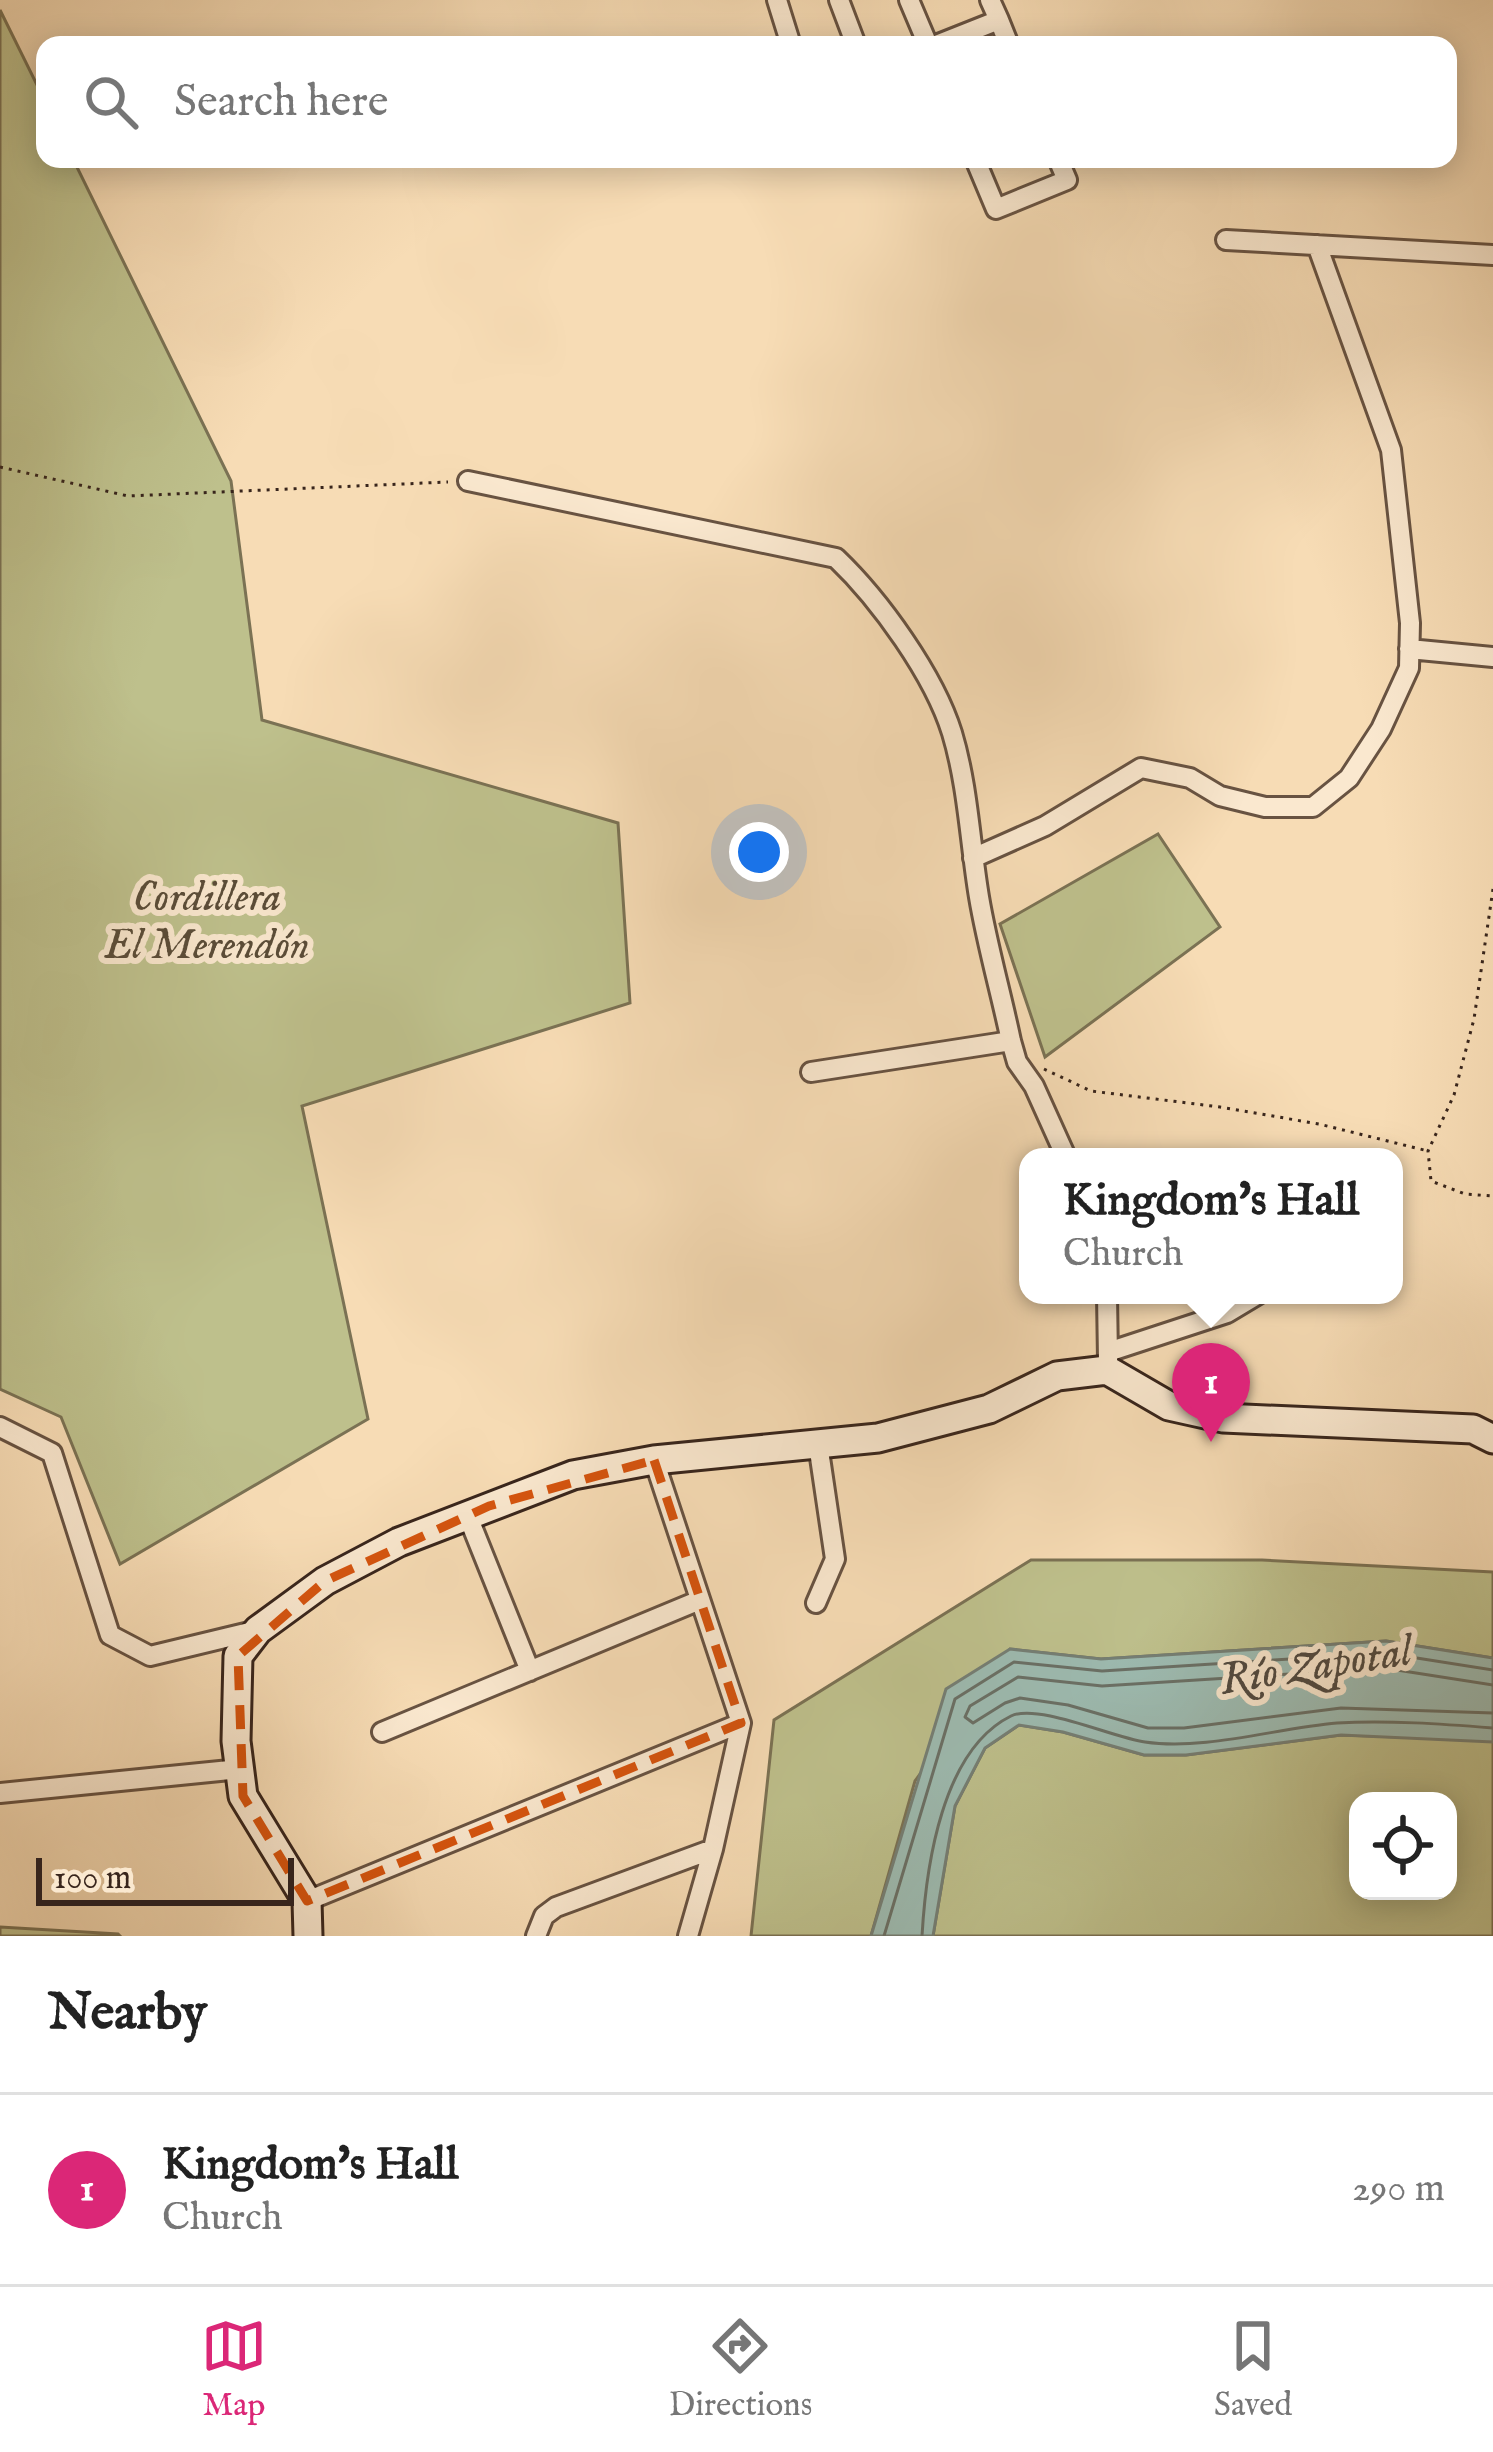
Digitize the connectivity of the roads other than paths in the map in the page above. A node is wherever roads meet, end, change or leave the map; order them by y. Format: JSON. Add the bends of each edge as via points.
{"nodes":[{"id":1,"x":777,"y":0,"type":"edge"},
{"id":2,"x":839,"y":0,"type":"edge"},
{"id":3,"x":909,"y":0,"type":"edge"},
{"id":4,"x":990,"y":0,"type":"edge"},
{"id":5,"x":999,"y":20,"type":"junction"},
{"id":6,"x":788,"y":36,"type":"edge"},
{"id":7,"x":853,"y":36,"type":"edge"},
{"id":8,"x":927,"y":36,"type":"edge"},
{"id":9,"x":956,"y":36,"type":"edge"},
{"id":10,"x":1005,"y":36,"type":"edge"},
{"id":11,"x":979,"y":168,"type":"edge"},
{"id":12,"x":1062,"y":168,"type":"edge"},
{"id":13,"x":1226,"y":240,"type":"dead end"},
{"id":14,"x":1317,"y":245,"type":"junction"},
{"id":15,"x":1493,"y":255,"type":"edge"},
{"id":16,"x":468,"y":481,"type":"road end"},
{"id":17,"x":1409,"y":649,"type":"junction"},
{"id":18,"x":1493,"y":657,"type":"edge"},
{"id":19,"x":973,"y":859,"type":"junction"},
{"id":20,"x":1011,"y":1041,"type":"junction"},
{"id":21,"x":811,"y":1072,"type":"dead end"},
{"id":22,"x":1062,"y":1148,"type":"edge"},
{"id":23,"x":1107,"y":1304,"type":"edge"},
{"id":24,"x":1242,"y":1304,"type":"edge"},
{"id":25,"x":1108,"y":1361,"type":"junction"},
{"id":26,"x":0,"y":1427,"type":"edge"},
{"id":27,"x":1493,"y":1439,"type":"edge"},
{"id":28,"x":818,"y":1444,"type":"junction"},
{"id":29,"x":653,"y":1460,"type":"junction"},
{"id":30,"x":467,"y":1514,"type":"junction"},
{"id":31,"x":700,"y":1600,"type":"junction"},
{"id":32,"x":816,"y":1604,"type":"dead end"},
{"id":33,"x":258,"y":1630,"type":"junction"},
{"id":34,"x":530,"y":1670,"type":"junction"},
{"id":35,"x":741,"y":1723,"type":"junction"},
{"id":36,"x":382,"y":1732,"type":"dead end"},
{"id":37,"x":240,"y":1769,"type":"junction"},
{"id":38,"x":0,"y":1793,"type":"edge"},
{"id":39,"x":713,"y":1849,"type":"junction"},
{"id":40,"x":308,"y":1901,"type":"junction"},
{"id":41,"x":308,"y":1936,"type":"edge"},
{"id":42,"x":536,"y":1936,"type":"edge"},
{"id":43,"x":688,"y":1936,"type":"edge"}],
"edges":[{"from":1,"to":6,"type":"street"},
{"from":2,"to":7,"type":"street"},
{"from":3,"to":8,"type":"street"},
{"from":4,"to":5,"type":"street"},
{"from":5,"to":9,"type":"street"},
{"from":5,"to":10,"type":"street"},
{"from":11,"to":12,"type":"street","via":[[996,209],[1067,180]]},
{"from":13,"to":14,"type":"street"},
{"from":14,"to":15,"type":"street"},
{"from":14,"to":17,"type":"street","via":[[1390,450]]},
{"from":16,"to":19,"type":"street","via":[[836,558],[890,622],[951,729]]},
{"from":17,"to":18,"type":"street"},
{"from":17,"to":19,"type":"street","via":[[1382,729],[1349,778],[1313,806],[1220,796],[1190,778],[1141,767]]},
{"from":19,"to":20,"type":"street"},
{"from":20,"to":21,"type":"street"},
{"from":20,"to":22,"type":"street"},
{"from":23,"to":25,"type":"street"},
{"from":24,"to":25,"type":"street"},
{"from":25,"to":27,"type":"street","via":[[1169,1406],[1223,1418],[1473,1429]]},
{"from":25,"to":28,"type":"street","via":[[989,1409]]},
{"from":26,"to":33,"type":"street","via":[[52,1454],[110,1635],[150,1656]]},
{"from":28,"to":29,"type":"street"},
{"from":28,"to":32,"type":"street","via":[[835,1559]]},
{"from":29,"to":30,"type":"street","via":[[573,1475]]},
{"from":29,"to":31,"type":"street"},
{"from":30,"to":33,"type":"street","via":[[326,1581]]},
{"from":30,"to":34,"type":"street"},
{"from":31,"to":34,"type":"street"},
{"from":31,"to":35,"type":"street"},
{"from":33,"to":37,"type":"street","via":[[238,1656]]},
{"from":34,"to":36,"type":"street"},
{"from":35,"to":39,"type":"street"},
{"from":35,"to":40,"type":"street"},
{"from":37,"to":38,"type":"street"},
{"from":37,"to":40,"type":"street","via":[[243,1796]]},
{"from":39,"to":42,"type":"street","via":[[556,1907]]},
{"from":39,"to":43,"type":"street"},
{"from":40,"to":41,"type":"street"}]}
